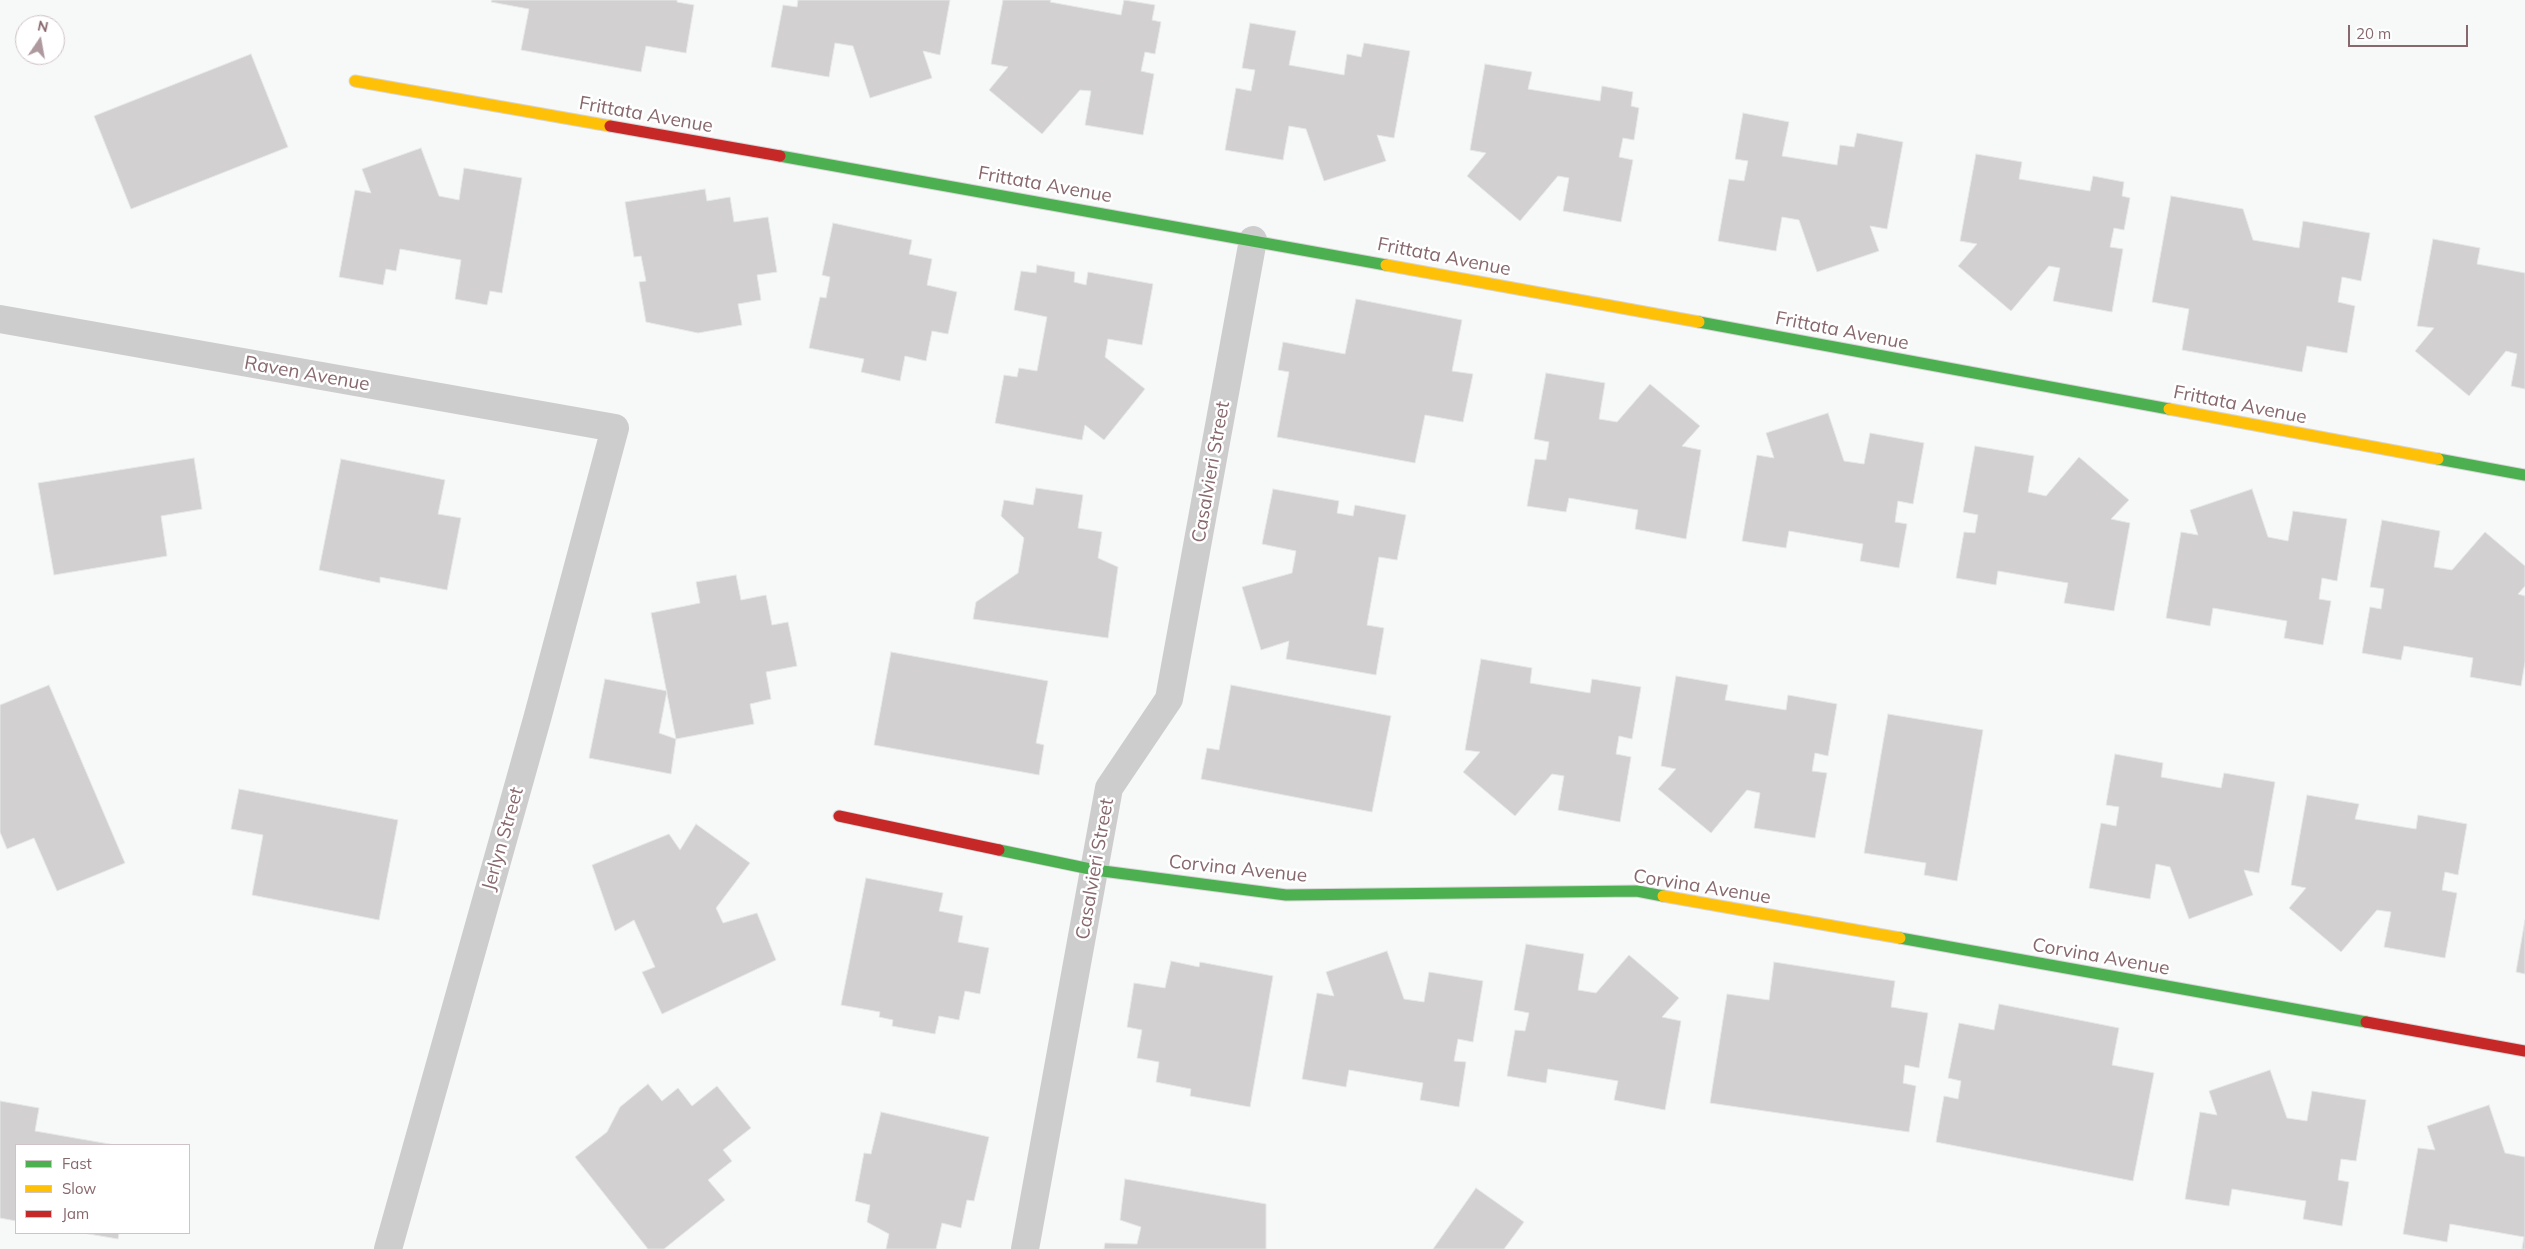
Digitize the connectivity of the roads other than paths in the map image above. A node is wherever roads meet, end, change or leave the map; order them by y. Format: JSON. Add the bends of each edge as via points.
{"nodes":[{"id":1,"x":355,"y":82,"type":"dead end"},
{"id":2,"x":1253,"y":240,"type":"junction"},
{"id":3,"x":0,"y":319,"type":"edge"},
{"id":4,"x":615,"y":428,"type":"joint"},
{"id":5,"x":2525,"y":475,"type":"edge"},
{"id":6,"x":839,"y":816,"type":"dead end"},
{"id":7,"x":1094,"y":870,"type":"junction"},
{"id":8,"x":2525,"y":1051,"type":"edge"},
{"id":9,"x":388,"y":1249,"type":"edge"},
{"id":10,"x":1025,"y":1249,"type":"edge"}],
"edges":[{"from":1,"to":2,"type":"street","name":"Frittata Avenue"},
{"from":2,"to":5,"type":"street","name":"Frittata Avenue"},
{"from":2,"to":7,"type":"street","name":"Casalvieri Street","via":[[1169,699],[1109,788]]},
{"from":3,"to":4,"type":"street","name":"Raven Avenue"},
{"from":4,"to":9,"type":"street","name":"Jerlyn Street"},
{"from":6,"to":7,"type":"street","name":"Corvina Avenue"},
{"from":7,"to":8,"type":"street","name":"Corvina Avenue","via":[[1286,895],[1637,892]]},
{"from":7,"to":10,"type":"street","name":"Casalvieri Street"}]}
